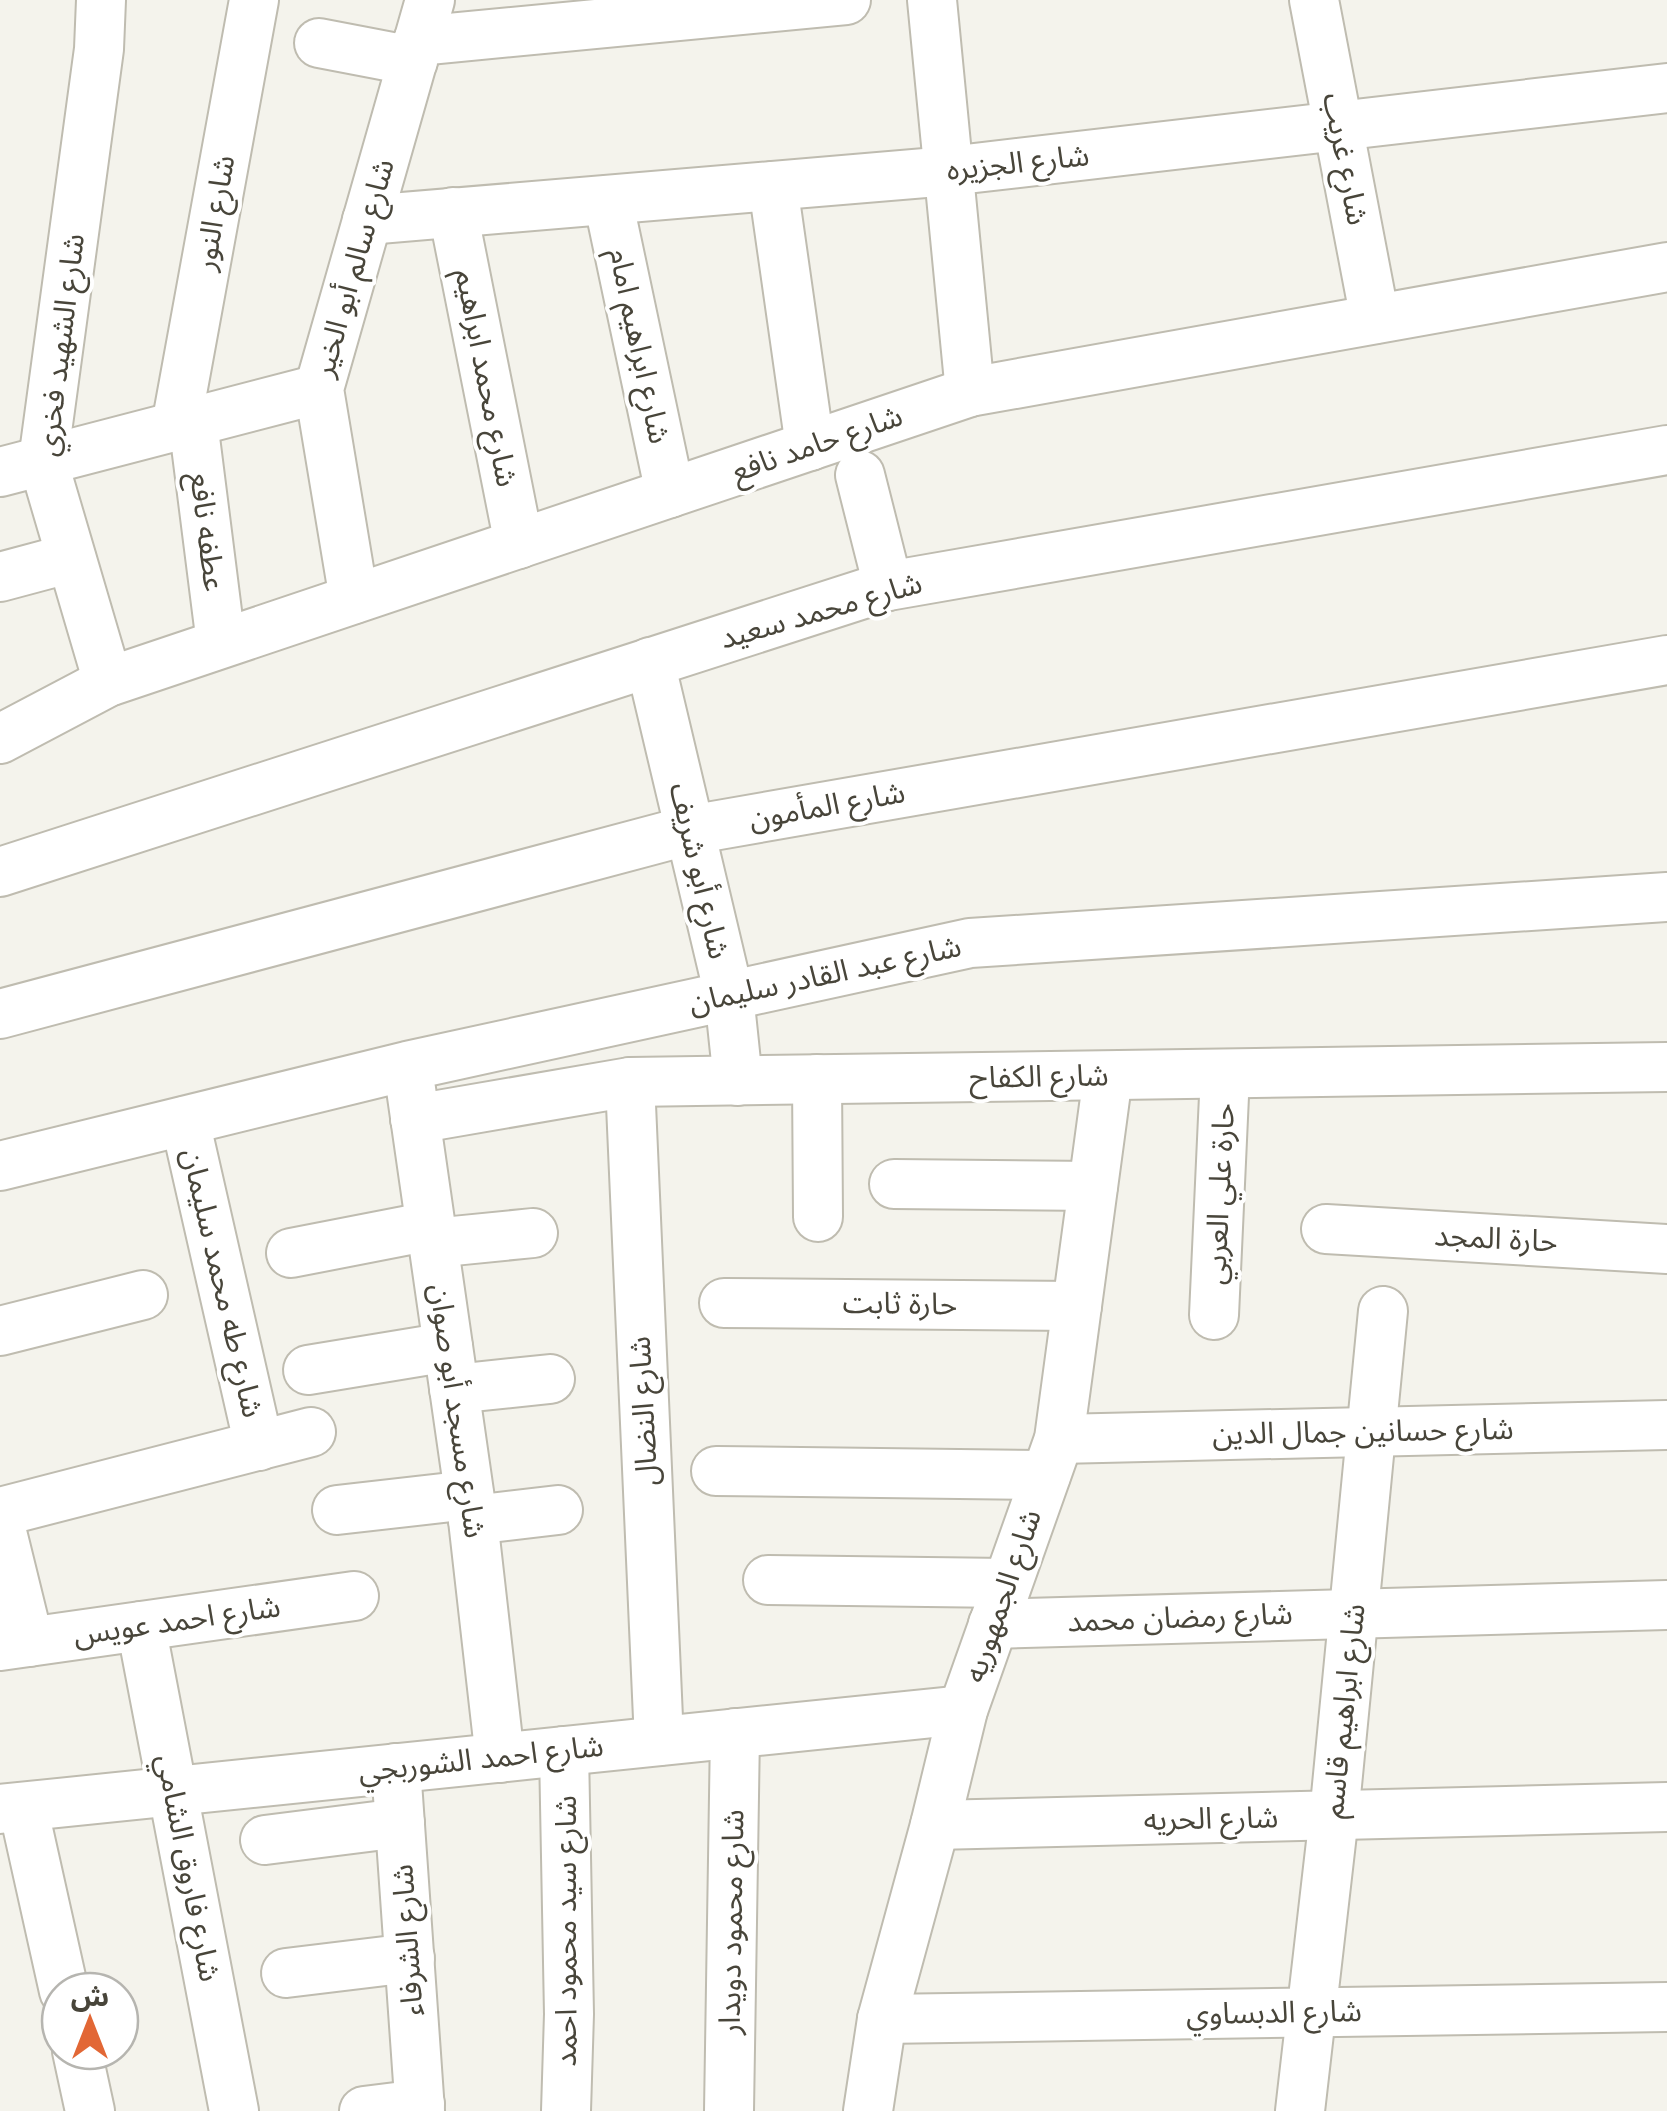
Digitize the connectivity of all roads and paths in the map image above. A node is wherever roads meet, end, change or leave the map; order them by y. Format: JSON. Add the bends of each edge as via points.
{"nodes":[{"id":1,"x":101,"y":0,"type":"edge"},
{"id":2,"x":254,"y":0,"type":"edge"},
{"id":3,"x":846,"y":0,"type":"edge"},
{"id":4,"x":932,"y":0,"type":"edge"},
{"id":5,"x":1314,"y":0,"type":"edge"},
{"id":6,"x":420,"y":34,"type":"edge"},
{"id":7,"x":319,"y":43,"type":"dead end"},
{"id":8,"x":1667,"y":88,"type":"edge"},
{"id":9,"x":1339,"y":126,"type":"junction"},
{"id":10,"x":949,"y":171,"type":"junction"},
{"id":11,"x":773,"y":186,"type":"junction"},
{"id":12,"x":608,"y":200,"type":"junction"},
{"id":13,"x":453,"y":212,"type":"junction"},
{"id":14,"x":367,"y":220,"type":"junction"},
{"id":15,"x":1667,"y":266,"type":"edge"},
{"id":16,"x":1375,"y":318,"type":"junction"},
{"id":17,"x":319,"y":388,"type":"junction"},
{"id":18,"x":970,"y":392,"type":"junction"},
{"id":19,"x":184,"y":424,"type":"junction"},
{"id":20,"x":810,"y":446,"type":"junction"},
{"id":21,"x":1667,"y":450,"type":"edge"},
{"id":22,"x":21,"y":466,"type":"edge"},
{"id":23,"x":860,"y":476,"type":"dead end"},
{"id":24,"x":670,"y":493,"type":"junction"},
{"id":25,"x":519,"y":544,"type":"junction"},
{"id":26,"x":72,"y":558,"type":"junction"},
{"id":27,"x":0,"y":577,"type":"edge"},
{"id":28,"x":888,"y":586,"type":"junction"},
{"id":29,"x":354,"y":599,"type":"junction"},
{"id":30,"x":221,"y":643,"type":"junction"},
{"id":31,"x":1667,"y":660,"type":"edge"},
{"id":32,"x":650,"y":662,"type":"junction"},
{"id":33,"x":108,"y":682,"type":"junction"},
{"id":34,"x":0,"y":739,"type":"edge"},
{"id":35,"x":690,"y":830,"type":"junction"},
{"id":36,"x":0,"y":872,"type":"edge"},
{"id":37,"x":1667,"y":896,"type":"edge"},
{"id":38,"x":729,"y":996,"type":"junction"},
{"id":39,"x":0,"y":1014,"type":"edge"},
{"id":40,"x":407,"y":1066,"type":"junction"},
{"id":41,"x":1667,"y":1068,"type":"edge"},
{"id":42,"x":1226,"y":1074,"type":"junction"},
{"id":43,"x":1108,"y":1076,"type":"junction"},
{"id":44,"x":816,"y":1079,"type":"junction"},
{"id":45,"x":738,"y":1081,"type":"junction"},
{"id":46,"x":630,"y":1082,"type":"junction"},
{"id":47,"x":415,"y":1119,"type":"junction"},
{"id":48,"x":185,"y":1121,"type":"junction"},
{"id":49,"x":0,"y":1166,"type":"edge"},
{"id":50,"x":894,"y":1184,"type":"dead end"},
{"id":51,"x":1093,"y":1186,"type":"junction"},
{"id":52,"x":818,"y":1217,"type":"dead end"},
{"id":53,"x":1326,"y":1229,"type":"dead end"},
{"id":54,"x":533,"y":1233,"type":"dead end"},
{"id":55,"x":432,"y":1234,"type":"junction"},
{"id":56,"x":1667,"y":1249,"type":"edge"},
{"id":57,"x":291,"y":1253,"type":"dead end"},
{"id":58,"x":143,"y":1295,"type":"dead end"},
{"id":59,"x":724,"y":1303,"type":"dead end"},
{"id":60,"x":1077,"y":1306,"type":"junction"},
{"id":61,"x":1383,"y":1311,"type":"dead end"},
{"id":62,"x":1214,"y":1314,"type":"dead end"},
{"id":63,"x":0,"y":1331,"type":"edge"},
{"id":64,"x":451,"y":1368,"type":"junction"},
{"id":65,"x":308,"y":1370,"type":"dead end"},
{"id":66,"x":550,"y":1379,"type":"dead end"},
{"id":67,"x":1667,"y":1425,"type":"edge"},
{"id":68,"x":312,"y":1432,"type":"dead end"},
{"id":69,"x":1372,"y":1432,"type":"junction"},
{"id":70,"x":259,"y":1446,"type":"junction"},
{"id":71,"x":1052,"y":1457,"type":"junction"},
{"id":72,"x":716,"y":1470,"type":"dead end"},
{"id":73,"x":471,"y":1507,"type":"junction"},
{"id":74,"x":337,"y":1510,"type":"dead end"},
{"id":75,"x":558,"y":1510,"type":"dead end"},
{"id":76,"x":0,"y":1512,"type":"edge"},
{"id":77,"x":0,"y":1524,"type":"edge"},
{"id":78,"x":768,"y":1580,"type":"dead end"},
{"id":79,"x":354,"y":1596,"type":"dead end"},
{"id":80,"x":1000,"y":1603,"type":"junction"},
{"id":81,"x":1667,"y":1604,"type":"edge"},
{"id":82,"x":1354,"y":1613,"type":"junction"},
{"id":83,"x":142,"y":1626,"type":"junction"},
{"id":84,"x":15,"y":1644,"type":"edge"},
{"id":85,"x":963,"y":1710,"type":"junction"},
{"id":86,"x":735,"y":1733,"type":"junction"},
{"id":87,"x":659,"y":1741,"type":"junction"},
{"id":88,"x":564,"y":1750,"type":"junction"},
{"id":89,"x":500,"y":1758,"type":"junction"},
{"id":90,"x":396,"y":1768,"type":"junction"},
{"id":91,"x":173,"y":1791,"type":"junction"},
{"id":92,"x":1667,"y":1807,"type":"edge"},
{"id":93,"x":11,"y":1808,"type":"edge"},
{"id":94,"x":1334,"y":1816,"type":"junction"},
{"id":95,"x":400,"y":1823,"type":"junction"},
{"id":96,"x":936,"y":1826,"type":"junction"},
{"id":97,"x":264,"y":1840,"type":"dead end"},
{"id":98,"x":410,"y":1958,"type":"junction"},
{"id":99,"x":58,"y":1971,"type":"edge"},
{"id":100,"x":286,"y":1973,"type":"dead end"},
{"id":101,"x":1667,"y":2007,"type":"edge"},
{"id":102,"x":1311,"y":2012,"type":"junction"},
{"id":103,"x":882,"y":2019,"type":"junction"},
{"id":104,"x":81,"y":2071,"type":"edge"},
{"id":105,"x":420,"y":2108,"type":"edge"},
{"id":106,"x":90,"y":2111,"type":"edge"},
{"id":107,"x":234,"y":2111,"type":"edge"},
{"id":108,"x":364,"y":2111,"type":"edge"},
{"id":109,"x":566,"y":2111,"type":"edge"},
{"id":110,"x":728,"y":2111,"type":"edge"},
{"id":111,"x":868,"y":2111,"type":"edge"},
{"id":112,"x":1300,"y":2111,"type":"edge"}],
"edges":[{"from":1,"to":22,"type":"street","name":"شارع الشهيد فخري","via":[[99,49]]},
{"from":2,"to":19,"type":"street","name":"شارع النور"},
{"from":3,"to":6,"type":"street"},
{"from":4,"to":10,"type":"street"},
{"from":5,"to":9,"type":"street","name":"شارع غريب"},
{"from":6,"to":7,"type":"street"},
{"from":6,"to":14,"type":"street","name":"شارع سالم أبو الخير"},
{"from":8,"to":9,"type":"street","name":"شارع الجزيره"},
{"from":9,"to":10,"type":"street","name":"شارع الجزيره"},
{"from":9,"to":16,"type":"street","name":"شارع غريب"},
{"from":10,"to":11,"type":"street","name":"شارع الجزيره"},
{"from":10,"to":18,"type":"street"},
{"from":11,"to":12,"type":"street","name":"شارع الجزيره"},
{"from":11,"to":20,"type":"street"},
{"from":12,"to":13,"type":"street","name":"شارع الجزيره"},
{"from":12,"to":24,"type":"street","name":"شارع ابراهيم امام"},
{"from":13,"to":14,"type":"street","name":"شارع الجزيره"},
{"from":13,"to":25,"type":"street","name":"شارع محمد ابراهيم"},
{"from":14,"to":17,"type":"street","name":"شارع سالم أبو الخير"},
{"from":15,"to":16,"type":"street","name":"شارع حامد نافع"},
{"from":16,"to":18,"type":"street","name":"شارع حامد نافع"},
{"from":17,"to":19,"type":"street"},
{"from":17,"to":29,"type":"street","name":"شارع سالم أبو الخير"},
{"from":18,"to":20,"type":"street","name":"شارع حامد نافع"},
{"from":19,"to":22,"type":"street"},
{"from":19,"to":30,"type":"street","name":"عطفه نافع"},
{"from":20,"to":24,"type":"street","name":"شارع حامد نافع"},
{"from":21,"to":28,"type":"street","name":"شارع محمد سعيد"},
{"from":22,"to":26,"type":"street","name":"شارع الشهيد فخري"},
{"from":23,"to":28,"type":"street"},
{"from":24,"to":25,"type":"street","name":"شارع حامد نافع"},
{"from":25,"to":29,"type":"street","name":"شارع حامد نافع"},
{"from":26,"to":27,"type":"street"},
{"from":26,"to":33,"type":"street","name":"شارع الشهيد فخري"},
{"from":28,"to":32,"type":"street","name":"شارع محمد سعيد"},
{"from":29,"to":30,"type":"street","name":"شارع حامد نافع"},
{"from":30,"to":33,"type":"street","name":"شارع حامد نافع"},
{"from":31,"to":35,"type":"street","name":"شارع المأمون"},
{"from":32,"to":35,"type":"street","name":"شارع أبو شريف"},
{"from":32,"to":36,"type":"street","name":"شارع محمد سعيد"},
{"from":33,"to":34,"type":"street","name":"شارع حامد نافع"},
{"from":35,"to":38,"type":"street","name":"شارع أبو شريف"},
{"from":35,"to":39,"type":"street","name":"شارع المأمون"},
{"from":37,"to":38,"type":"street","name":"شارع عبد القادر سليمان","via":[[970,943]]},
{"from":38,"to":40,"type":"street","name":"شارع عبد القادر سليمان"},
{"from":38,"to":45,"type":"street","name":"شارع أبو شريف"},
{"from":40,"to":47,"type":"street","name":"شارع مسجد أبو صوان"},
{"from":40,"to":48,"type":"street","name":"شارع عبد القادر سليمان"},
{"from":41,"to":42,"type":"street","name":"شارع الكفاح"},
{"from":42,"to":43,"type":"street","name":"شارع الكفاح"},
{"from":42,"to":62,"type":"street","name":"حارة علي العربي"},
{"from":43,"to":44,"type":"street","name":"شارع الكفاح"},
{"from":43,"to":51,"type":"street","name":"شارع الجمهوريه"},
{"from":44,"to":45,"type":"street","name":"شارع الكفاح"},
{"from":44,"to":52,"type":"street"},
{"from":45,"to":46,"type":"street","name":"شارع الكفاح"},
{"from":46,"to":47,"type":"street","name":"شارع الكفاح"},
{"from":46,"to":87,"type":"street","name":"شارع النضال"},
{"from":47,"to":55,"type":"street","name":"شارع مسجد أبو صوان"},
{"from":48,"to":49,"type":"street","name":"شارع عبد القادر سليمان"},
{"from":48,"to":70,"type":"street","name":"شارع طه محمد سليمان"},
{"from":50,"to":51,"type":"street"},
{"from":51,"to":60,"type":"street","name":"شارع الجمهوريه"},
{"from":53,"to":56,"type":"street","name":"حارة المجد"},
{"from":54,"to":55,"type":"street"},
{"from":55,"to":57,"type":"street"},
{"from":55,"to":64,"type":"street","name":"شارع مسجد أبو صوان"},
{"from":58,"to":63,"type":"street"},
{"from":59,"to":60,"type":"street","name":"حارة ثابت"},
{"from":60,"to":71,"type":"street","name":"شارع الجمهوريه"},
{"from":61,"to":69,"type":"street","name":"شارع ابراهيم قاسم"},
{"from":64,"to":65,"type":"street"},
{"from":64,"to":66,"type":"street"},
{"from":64,"to":73,"type":"street","name":"شارع مسجد أبو صوان"},
{"from":67,"to":69,"type":"street","name":"شارع حسانين جمال الدين"},
{"from":68,"to":70,"type":"street"},
{"from":69,"to":71,"type":"street","name":"شارع حسانين جمال الدين"},
{"from":69,"to":82,"type":"street","name":"شارع ابراهيم قاسم"},
{"from":70,"to":76,"type":"street"},
{"from":71,"to":72,"type":"street","name":"شارع حسانين جمال الدين"},
{"from":71,"to":80,"type":"street","name":"شارع الجمهوريه"},
{"from":73,"to":74,"type":"street"},
{"from":73,"to":75,"type":"street"},
{"from":73,"to":89,"type":"street","name":"شارع مسجد أبو صوان"},
{"from":77,"to":84,"type":"street"},
{"from":78,"to":80,"type":"street","name":"شارع رمضان محمد"},
{"from":79,"to":83,"type":"street","name":"شارع احمد عويس"},
{"from":80,"to":82,"type":"street","name":"شارع رمضان محمد"},
{"from":80,"to":85,"type":"street","name":"شارع الجمهوريه"},
{"from":81,"to":82,"type":"street","name":"شارع رمضان محمد"},
{"from":82,"to":94,"type":"street","name":"شارع ابراهيم قاسم"},
{"from":83,"to":84,"type":"street","name":"شارع احمد عويس"},
{"from":83,"to":91,"type":"street","name":"شارع فاروق الشامي"},
{"from":85,"to":86,"type":"street","name":"شارع احمد الشوربجي"},
{"from":85,"to":96,"type":"street","name":"شارع الجمهوريه"},
{"from":86,"to":87,"type":"street","name":"شارع احمد الشوربجي"},
{"from":86,"to":110,"type":"street","name":"شارع محمود دويدار"},
{"from":87,"to":88,"type":"street","name":"شارع احمد الشوربجي"},
{"from":88,"to":89,"type":"street","name":"شارع احمد الشوربجي"},
{"from":88,"to":109,"type":"street","name":"شارع سيد محمود احمد"},
{"from":89,"to":90,"type":"street","name":"شارع احمد الشوربجي"},
{"from":90,"to":91,"type":"street","name":"شارع احمد الشوربجي"},
{"from":90,"to":95,"type":"street","name":"شارع الشرفاء"},
{"from":91,"to":93,"type":"street","name":"شارع احمد الشوربجي"},
{"from":91,"to":107,"type":"street","name":"شارع فاروق الشامي"},
{"from":92,"to":94,"type":"street","name":"شارع الحريه"},
{"from":93,"to":99,"type":"street"},
{"from":94,"to":96,"type":"street","name":"شارع الحريه"},
{"from":94,"to":102,"type":"street","name":"شارع ابراهيم قاسم"},
{"from":95,"to":97,"type":"street"},
{"from":95,"to":98,"type":"street","name":"شارع الشرفاء"},
{"from":96,"to":103,"type":"street","name":"شارع الجمهوريه"},
{"from":98,"to":100,"type":"street"},
{"from":98,"to":105,"type":"street","name":"شارع الشرفاء"},
{"from":101,"to":102,"type":"street","name":"شارع الدبساوي"},
{"from":102,"to":103,"type":"street","name":"شارع الدبساوي"},
{"from":102,"to":112,"type":"street","name":"شارع ابراهيم قاسم"},
{"from":103,"to":111,"type":"street","name":"شارع الجمهوريه"},
{"from":104,"to":106,"type":"street"},
{"from":105,"to":108,"type":"street"}]}
